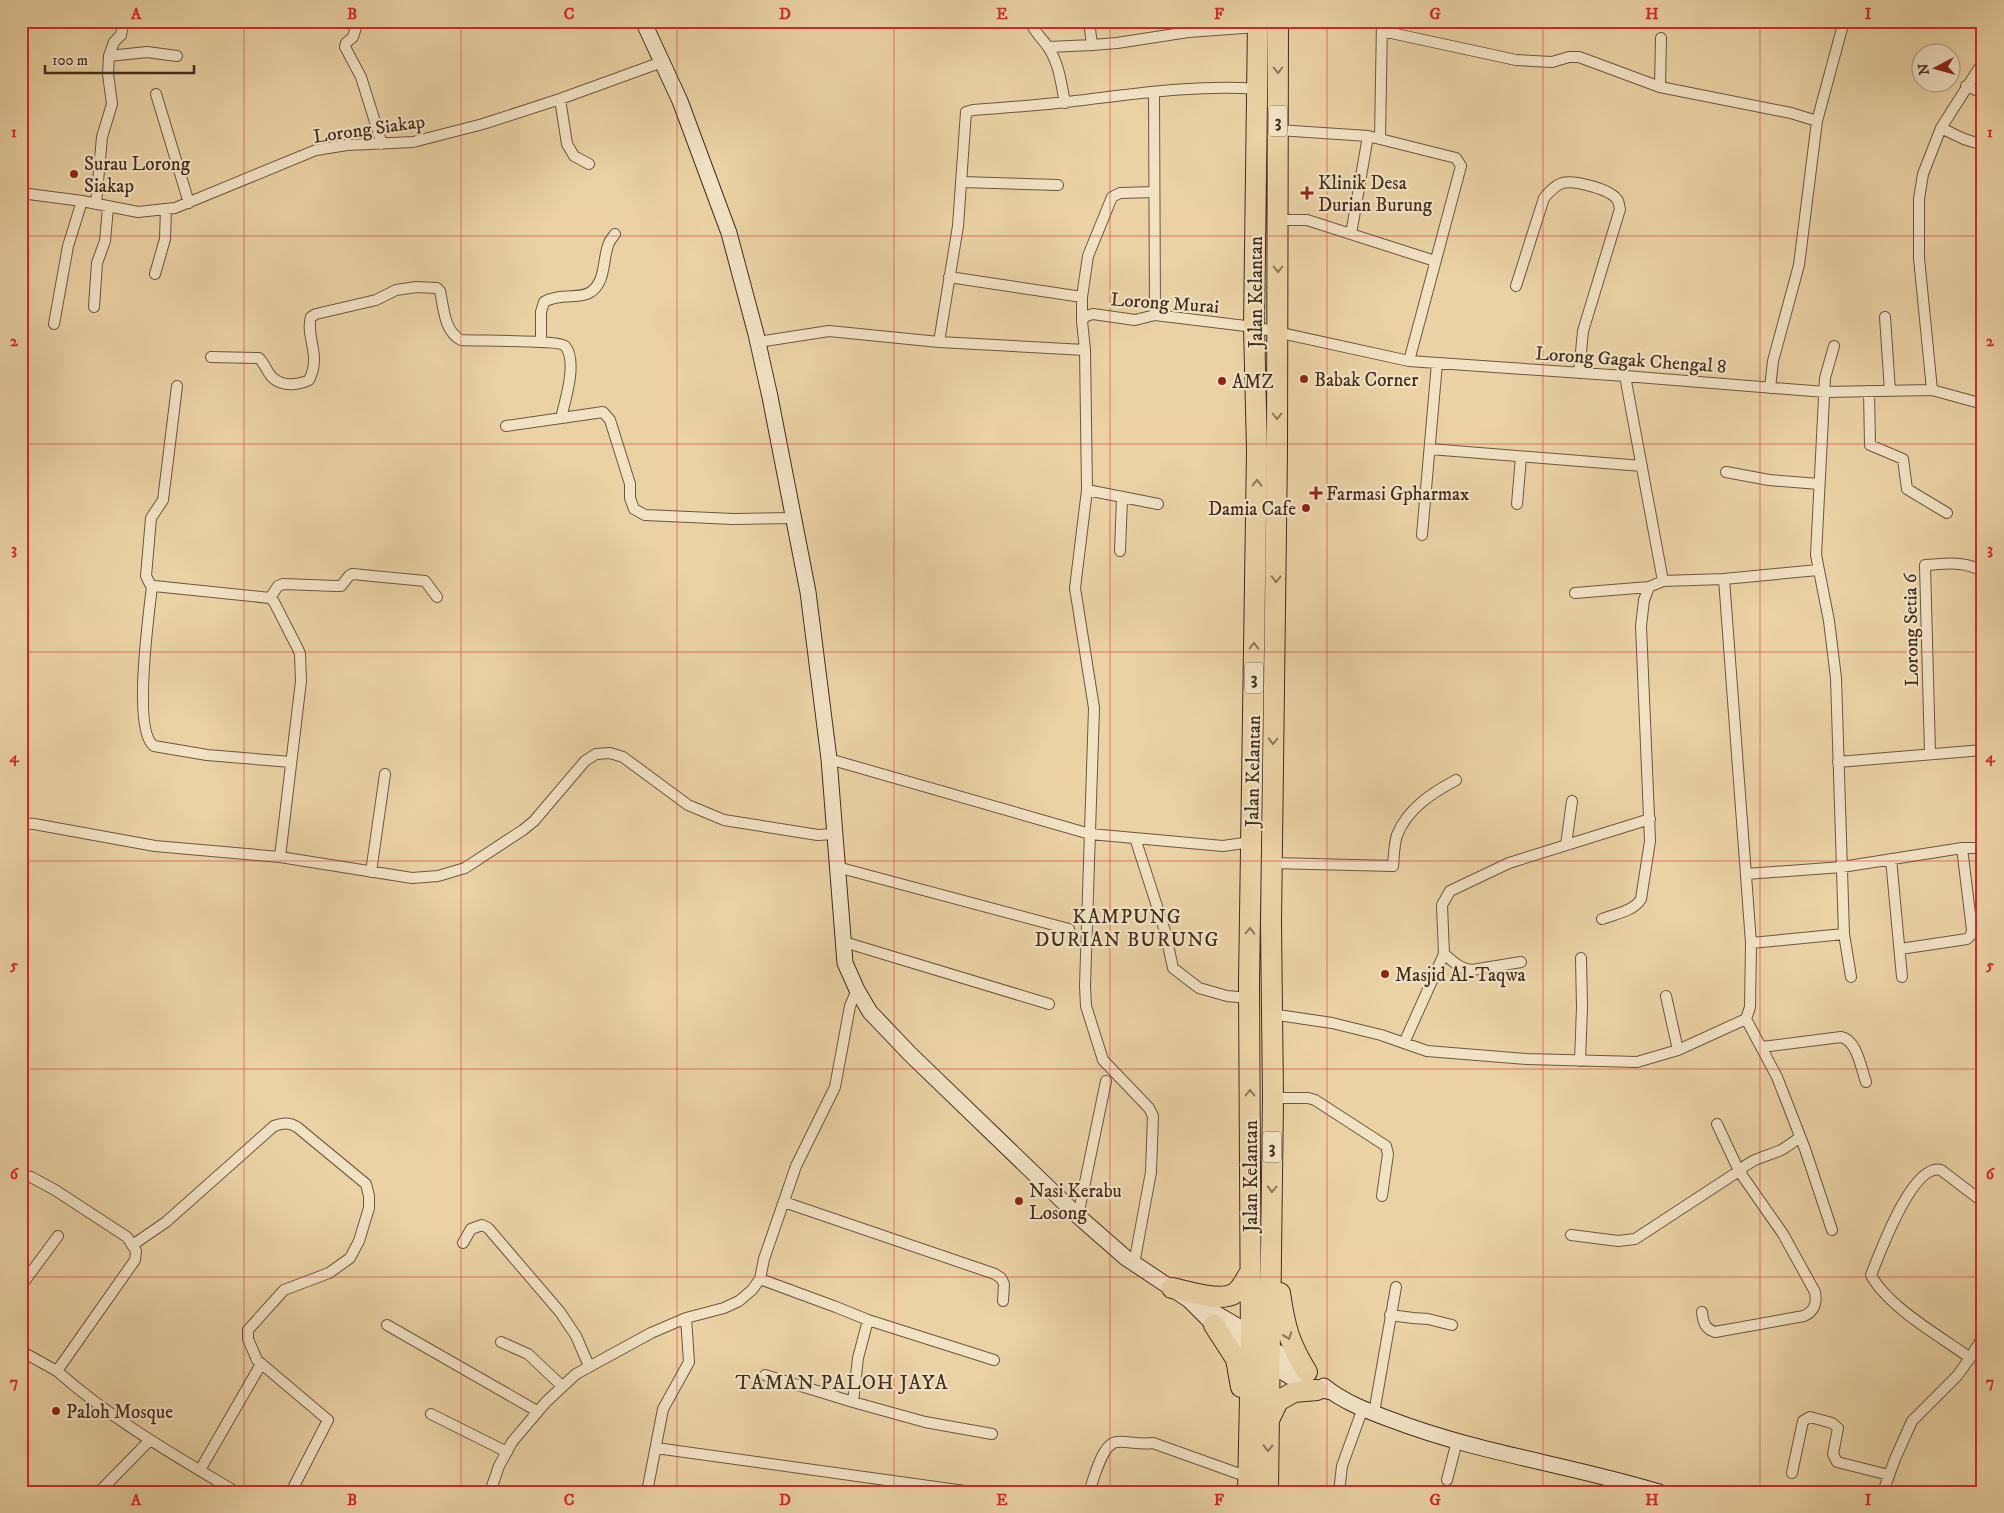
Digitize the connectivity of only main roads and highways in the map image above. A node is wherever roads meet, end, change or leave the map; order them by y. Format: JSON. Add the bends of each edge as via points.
{"nodes":[{"id":1,"x":1278,"y":21,"type":"edge"},
{"id":2,"x":1258,"y":24,"type":"edge"},
{"id":3,"x":1271,"y":948,"type":"junction"},
{"id":4,"x":1249,"y":990,"type":"junction"},
{"id":5,"x":1272,"y":1219,"type":"junction"},
{"id":6,"x":1249,"y":1274,"type":"junction"},
{"id":7,"x":1172,"y":1288,"type":"road end"},
{"id":8,"x":1214,"y":1325,"type":"road end"},
{"id":9,"x":1260,"y":1349,"type":"junction"},
{"id":10,"x":1306,"y":1372,"type":"road end"},
{"id":11,"x":1324,"y":1391,"type":"road end"},
{"id":12,"x":1269,"y":1421,"type":"junction"},
{"id":13,"x":1249,"y":1446,"type":"junction"},
{"id":14,"x":1248,"y":1484,"type":"edge"},
{"id":15,"x":1268,"y":1492,"type":"edge"}],
"edges":[{"from":1,"to":3,"type":"highway","name":"Jalan Kelantan","number":"3","one_way":true,"via":[[1278,451]]},
{"from":4,"to":2,"type":"highway","name":"Jalan Kelantan","number":"3","one_way":true,"via":[[1257,450],[1254,327]]},
{"from":3,"to":4,"type":"highway","via":[[1263,950]]},
{"from":3,"to":5,"type":"highway","name":"Jalan Kelantan","number":"3","one_way":true},
{"from":6,"to":4,"type":"highway","name":"Jalan Kelantan","number":"3","one_way":true},
{"from":5,"to":9,"type":"highway","name":"Jalan Kelantan","number":"3"},
{"from":5,"to":10,"type":"highway","one_way":true,"via":[[1285,1327]]},
{"from":6,"to":7,"type":"highway","via":[[1238,1291],[1227,1296]]},
{"from":6,"to":9,"type":"highway","name":"Jalan Kelantan","number":"3"},
{"from":8,"to":13,"type":"highway","via":[[1236,1359]]},
{"from":9,"to":12,"type":"highway","name":"Jalan Kelantan","number":"3"},
{"from":9,"to":13,"type":"highway","name":"Jalan Kelantan","number":"3"},
{"from":11,"to":12,"type":"highway","via":[[1294,1392],[1278,1401]]},
{"from":12,"to":15,"type":"highway","name":"Jalan Kelantan","number":"3","one_way":true},
{"from":13,"to":14,"type":"highway","name":"Jalan Kelantan","number":"3"}]}
